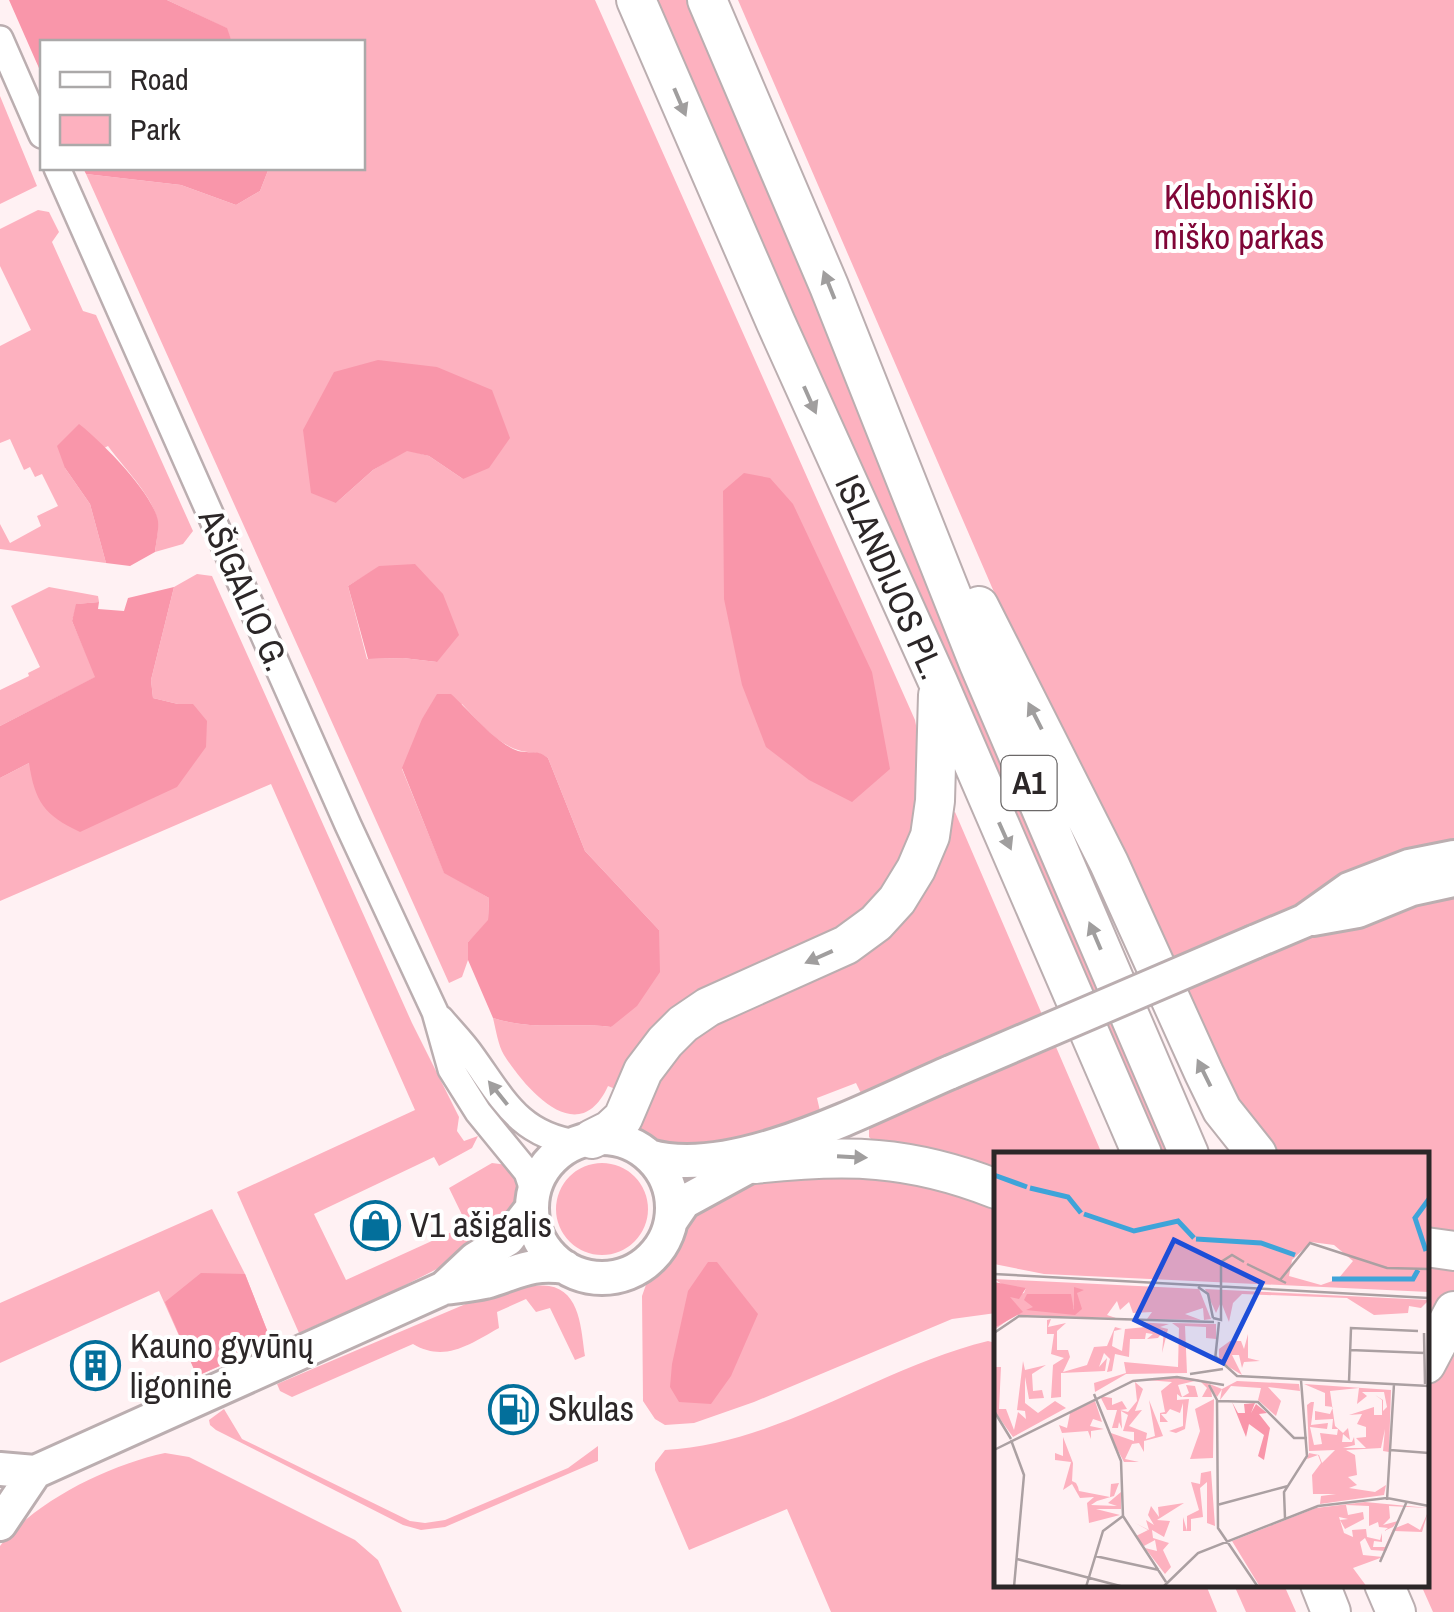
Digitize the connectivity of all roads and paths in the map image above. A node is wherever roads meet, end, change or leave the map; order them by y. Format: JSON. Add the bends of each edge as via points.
{"nodes":[{"id":1,"x":636,"y":0,"type":"edge"},
{"id":2,"x":708,"y":0,"type":"edge"},
{"id":3,"x":0,"y":39,"type":"edge"},
{"id":4,"x":40,"y":130,"type":"edge"},
{"id":5,"x":58,"y":170,"type":"edge"},
{"id":6,"x":879,"y":408,"type":"junction"},
{"id":7,"x":938,"y":682,"type":"junction"},
{"id":8,"x":1454,"y":857,"type":"edge"},
{"id":9,"x":1454,"y":880,"type":"edge"},
{"id":10,"x":1304,"y":921,"type":"junction"},
{"id":11,"x":435,"y":1012,"type":"junction"},
{"id":12,"x":584,"y":1141,"type":"junction"},
{"id":13,"x":788,"y":1142,"type":"junction"},
{"id":14,"x":1141,"y":1152,"type":"edge"},
{"id":15,"x":1188,"y":1152,"type":"edge"},
{"id":16,"x":1255,"y":1152,"type":"edge"},
{"id":17,"x":648,"y":1156,"type":"junction"},
{"id":18,"x":755,"y":1164,"type":"junction"},
{"id":19,"x":994,"y":1188,"type":"edge"},
{"id":20,"x":533,"y":1200,"type":"junction"},
{"id":21,"x":671,"y":1221,"type":"junction"},
{"id":22,"x":1429,"y":1247,"type":"edge"},
{"id":23,"x":1454,"y":1250,"type":"edge"},
{"id":24,"x":565,"y":1267,"type":"junction"},
{"id":25,"x":444,"y":1288,"type":"junction"},
{"id":26,"x":1454,"y":1311,"type":"edge"},
{"id":27,"x":1429,"y":1358,"type":"edge"},
{"id":28,"x":0,"y":1469,"type":"edge"},
{"id":29,"x":35,"y":1472,"type":"junction"},
{"id":30,"x":0,"y":1524,"type":"edge"},
{"id":31,"x":1321,"y":1587,"type":"edge"},
{"id":32,"x":1385,"y":1587,"type":"edge"},
{"id":33,"x":1401,"y":1587,"type":"edge"},
{"id":34,"x":1331,"y":1612,"type":"edge"},
{"id":35,"x":1396,"y":1612,"type":"edge"},
{"id":36,"x":1406,"y":1612,"type":"edge"}],
"edges":[{"from":1,"to":7,"type":"highway","name":"ISLANDIJOS PL.","number":"A1","one_way":true},
{"from":6,"to":2,"type":"highway","name":"ISLANDIJOS PL.","number":"A1","one_way":true},
{"from":3,"to":4,"type":"street"},
{"from":5,"to":11,"type":"street","name":"AŠIGALIO G."},
{"from":15,"to":6,"type":"highway","name":"ISLANDIJOS PL.","number":"A1","one_way":true,"via":[[979,664]]},
{"from":16,"to":6,"type":"highway","one_way":true,"via":[[1222,1110],[1109,863]]},
{"from":7,"to":12,"type":"highway","one_way":true,"via":[[930,836],[897,900],[846,945],[708,1006],[684,1024],[643,1071],[623,1118]]},
{"from":7,"to":14,"type":"highway","name":"ISLANDIJOS PL.","number":"A1","one_way":true},
{"from":8,"to":10,"type":"main road","via":[[1349,889]]},
{"from":9,"to":10,"type":"main road"},
{"from":10,"to":13,"type":"main road","bridge":true},
{"from":12,"to":11,"type":"street","name":"AŠIGALIO G.","one_way":true,"via":[[555,1140],[532,1130]]},
{"from":11,"to":20,"type":"street","name":"AŠIGALIO G.","via":[[451,1069],[526,1172]]},
{"from":12,"to":17,"type":"main road","via":[[614,1139]]},
{"from":12,"to":20,"type":"main road","via":[[549,1163]]},
{"from":13,"to":17,"type":"main road","via":[[699,1161]]},
{"from":13,"to":18,"type":"main road"},
{"from":17,"to":21,"type":"main road","via":[[668,1185]]},
{"from":18,"to":19,"type":"highway","one_way":true,"via":[[874,1158],[927,1166]]},
{"from":18,"to":21,"type":"main road","via":[[684,1202]]},
{"from":20,"to":24,"type":"main road","via":[[541,1241]]},
{"from":20,"to":25,"type":"main road","via":[[508,1240]]},
{"from":21,"to":24,"type":"main road","via":[[651,1259],[624,1275],[593,1278]]},
{"from":22,"to":23,"type":"highway"},
{"from":24,"to":25,"type":"main road","via":[[522,1267],[486,1282]]},
{"from":25,"to":29,"type":"main road"},
{"from":26,"to":27,"type":"highway"},
{"from":28,"to":29,"type":"main road"},
{"from":29,"to":30,"type":"main road"},
{"from":31,"to":34,"type":"highway"},
{"from":32,"to":35,"type":"highway"},
{"from":33,"to":36,"type":"highway"}]}
